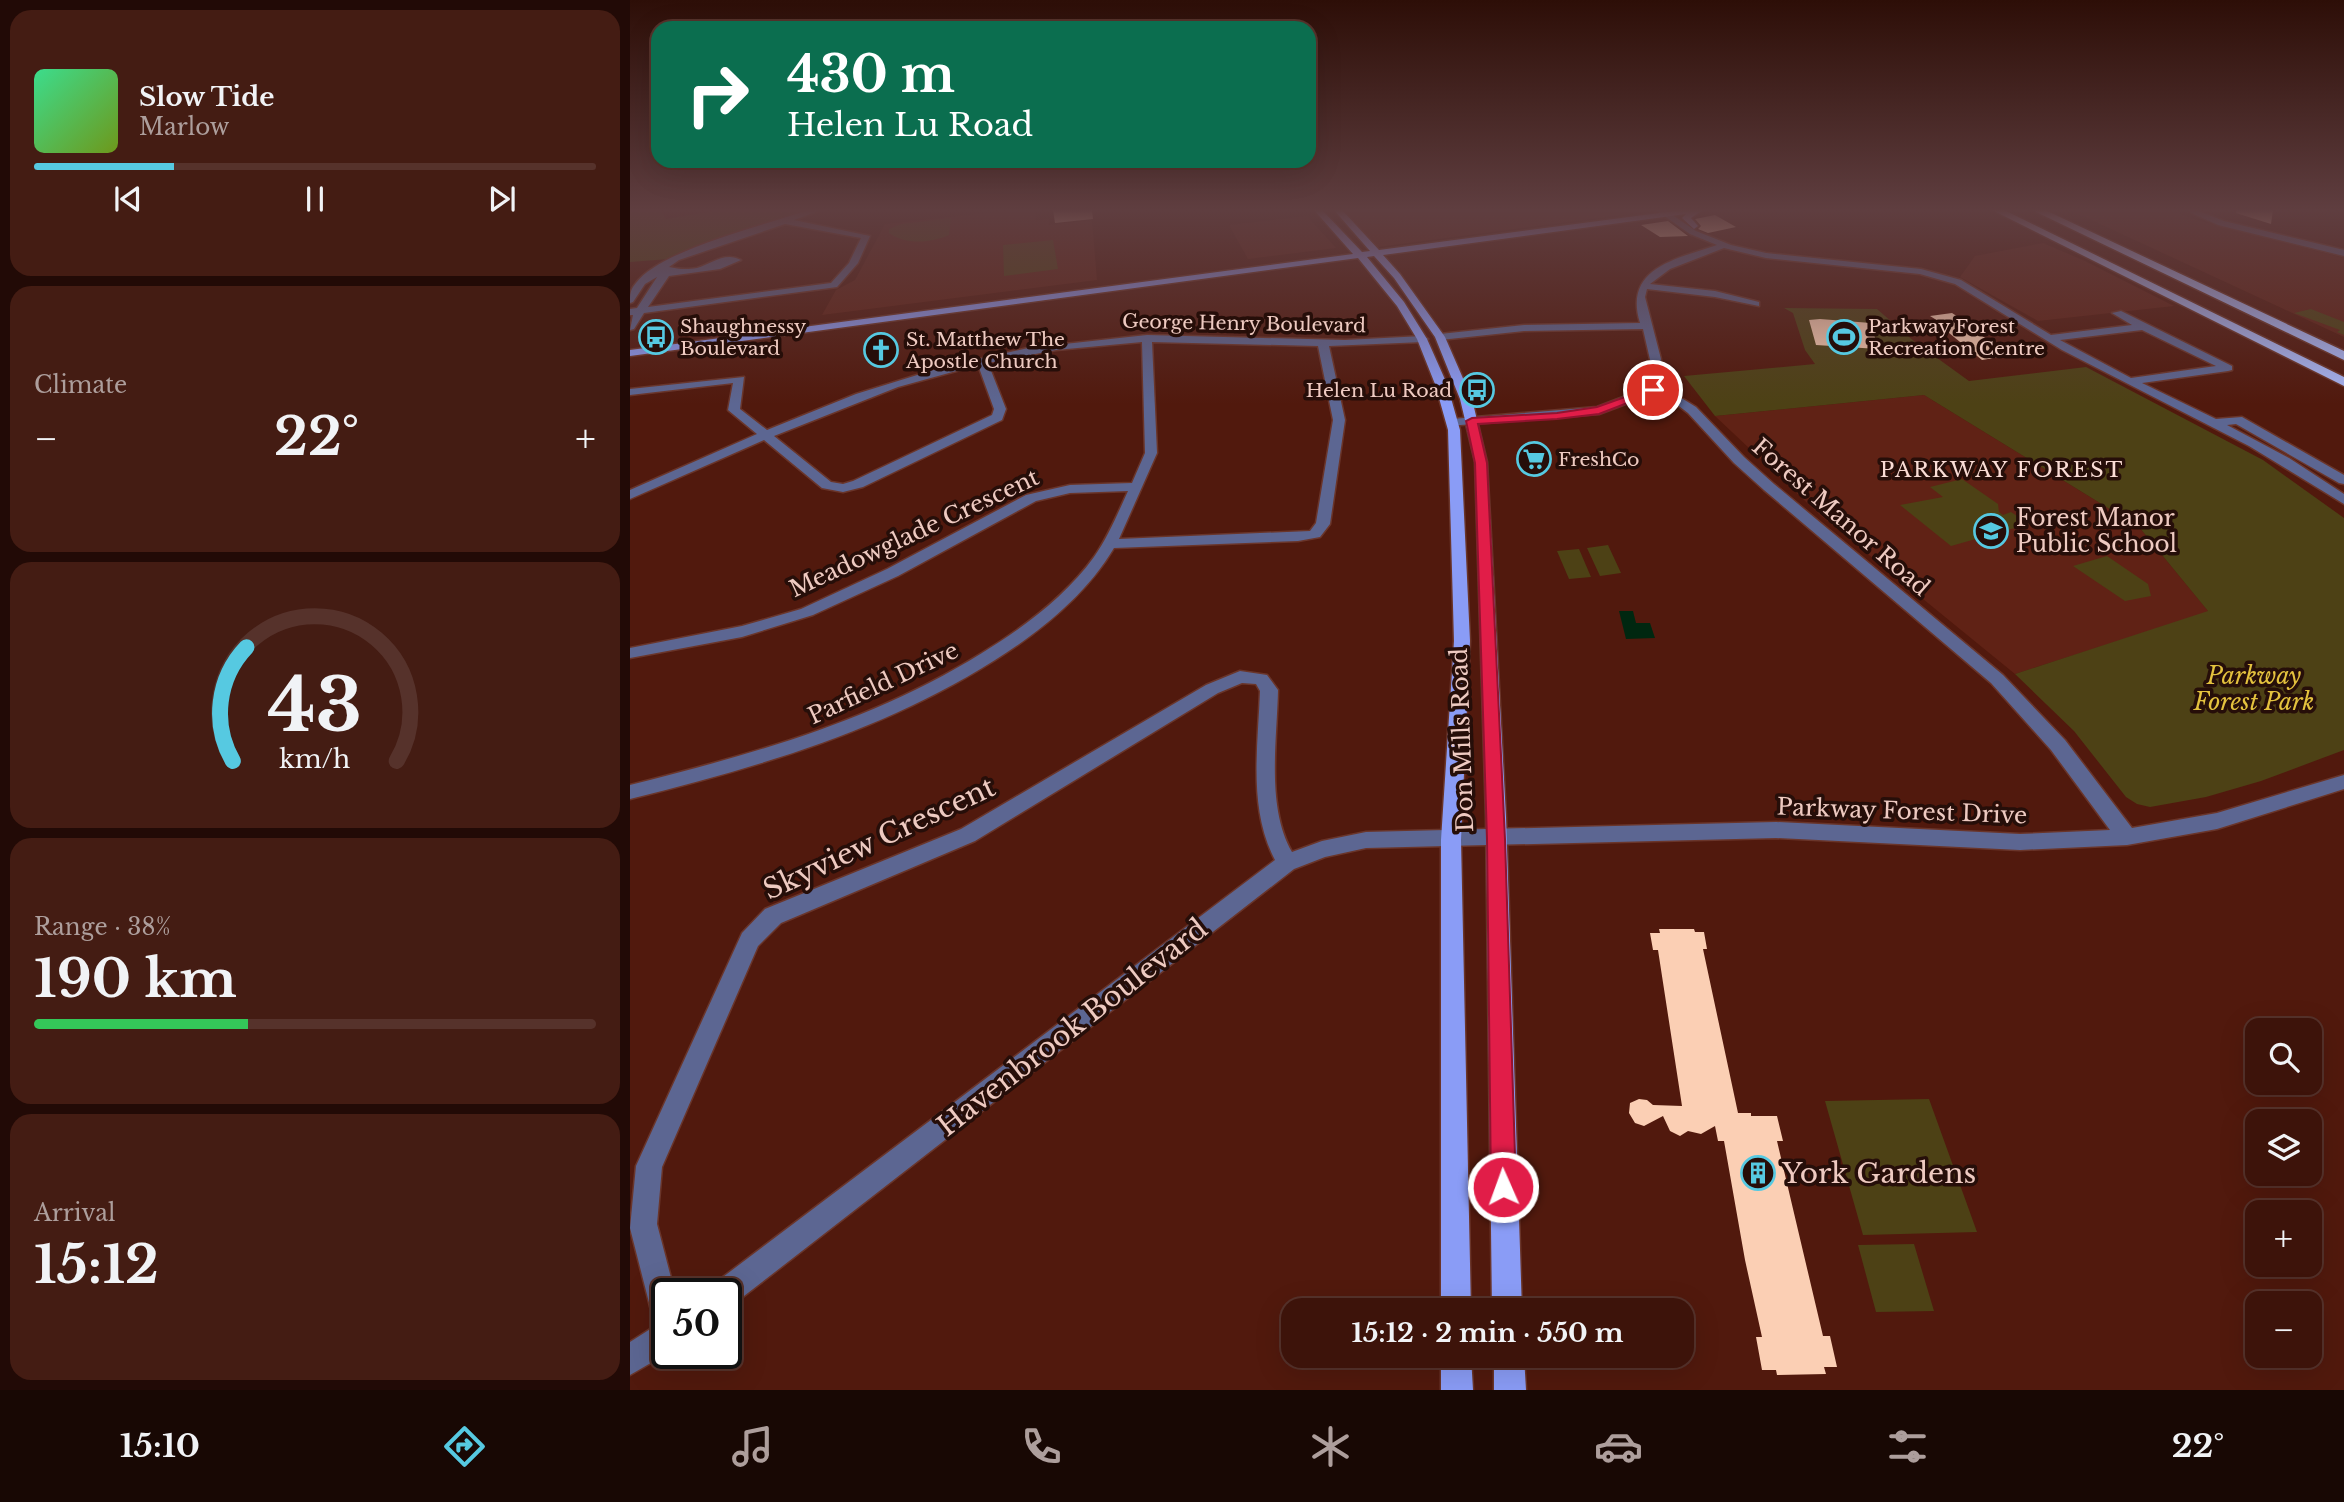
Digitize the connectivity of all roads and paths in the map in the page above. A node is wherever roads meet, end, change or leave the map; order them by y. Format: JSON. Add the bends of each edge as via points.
{"nodes":[{"id":1,"x":649,"y":275,"type":"joint"},
{"id":2,"x":663,"y":275,"type":"edge"},
{"id":3,"x":843,"y":275,"type":"edge"},
{"id":4,"x":1183,"y":275,"type":"edge"},
{"id":5,"x":1197,"y":275,"type":"edge"},
{"id":6,"x":1375,"y":275,"type":"edge"},
{"id":7,"x":1396,"y":275,"type":"edge"},
{"id":8,"x":1656,"y":275,"type":"edge"},
{"id":9,"x":1934,"y":275,"type":"edge"},
{"id":10,"x":2126,"y":275,"type":"edge"},
{"id":11,"x":2148,"y":275,"type":"edge"},
{"id":12,"x":2173,"y":275,"type":"edge"},
{"id":13,"x":2191,"y":275,"type":"edge"},
{"id":14,"x":632,"y":277,"type":"edge"},
{"id":15,"x":1644,"y":286,"type":"junction"},
{"id":16,"x":630,"y":300,"type":"edge"},
{"id":17,"x":1756,"y":304,"type":"dead end"},
{"id":18,"x":2197,"y":310,"type":"junction"},
{"id":19,"x":635,"y":312,"type":"edge"},
{"id":20,"x":2117,"y":313,"type":"dead end"},
{"id":21,"x":1645,"y":326,"type":"junction"},
{"id":22,"x":630,"y":327,"type":"edge"},
{"id":23,"x":2143,"y":327,"type":"junction"},
{"id":24,"x":2067,"y":336,"type":"junction"},
{"id":25,"x":1440,"y":337,"type":"junction"},
{"id":26,"x":1147,"y":338,"type":"junction"},
{"id":27,"x":2051,"y":338,"type":"junction"},
{"id":28,"x":1423,"y":339,"type":"junction"},
{"id":29,"x":1323,"y":344,"type":"junction"},
{"id":30,"x":630,"y":345,"type":"edge"},
{"id":31,"x":2341,"y":345,"type":"edge"},
{"id":32,"x":630,"y":353,"type":"edge"},
{"id":33,"x":2344,"y":356,"type":"edge"},
{"id":34,"x":982,"y":361,"type":"junction"},
{"id":35,"x":2344,"y":370,"type":"edge"},
{"id":36,"x":2148,"y":378,"type":"junction"},
{"id":37,"x":2131,"y":381,"type":"junction"},
{"id":38,"x":2344,"y":382,"type":"edge"},
{"id":39,"x":2344,"y":388,"type":"edge"},
{"id":40,"x":1653,"y":390,"type":"junction"},
{"id":41,"x":630,"y":392,"type":"edge"},
{"id":42,"x":1472,"y":421,"type":"junction"},
{"id":43,"x":1452,"y":423,"type":"junction"},
{"id":44,"x":2214,"y":423,"type":"junction"},
{"id":45,"x":767,"y":436,"type":"junction"},
{"id":46,"x":2344,"y":480,"type":"edge"},
{"id":47,"x":1137,"y":486,"type":"junction"},
{"id":48,"x":630,"y":495,"type":"edge"},
{"id":49,"x":2341,"y":496,"type":"edge"},
{"id":50,"x":1111,"y":544,"type":"junction"},
{"id":51,"x":630,"y":653,"type":"edge"},
{"id":52,"x":2344,"y":782,"type":"edge"},
{"id":53,"x":630,"y":792,"type":"edge"},
{"id":54,"x":2127,"y":837,"type":"junction"},
{"id":55,"x":1496,"y":839,"type":"junction"},
{"id":56,"x":1451,"y":840,"type":"junction"},
{"id":57,"x":1287,"y":863,"type":"junction"},
{"id":58,"x":656,"y":1278,"type":"edge"},
{"id":59,"x":742,"y":1280,"type":"edge"},
{"id":60,"x":1456,"y":1298,"type":"edge"},
{"id":61,"x":1507,"y":1298,"type":"edge"},
{"id":62,"x":651,"y":1346,"type":"edge"},
{"id":63,"x":630,"y":1360,"type":"edge"},
{"id":64,"x":1456,"y":1368,"type":"edge"},
{"id":65,"x":1509,"y":1368,"type":"edge"},
{"id":66,"x":1457,"y":1390,"type":"edge"},
{"id":67,"x":1510,"y":1390,"type":"edge"}],
"edges":[{"from":1,"to":14,"type":"street"},
{"from":1,"to":16,"type":"street"},
{"from":2,"to":19,"type":"street"},
{"from":3,"to":19,"type":"street","via":[[834,285]]},
{"from":4,"to":30,"type":"main road"},
{"from":5,"to":32,"type":"main road"},
{"from":6,"to":28,"type":"main road","name":"Don Mills Road"},
{"from":7,"to":25,"type":"main road","name":"Don Mills Road"},
{"from":8,"to":15,"type":"street"},
{"from":9,"to":27,"type":"street","via":[[1967,286]]},
{"from":10,"to":18,"type":"highway"},
{"from":11,"to":35,"type":"highway"},
{"from":12,"to":33,"type":"highway"},
{"from":13,"to":31,"type":"highway"},
{"from":15,"to":17,"type":"street","via":[[1715,293]]},
{"from":15,"to":21,"type":"street","via":[[1639,301]]},
{"from":18,"to":38,"type":"highway"},
{"from":18,"to":39,"type":"highway"},
{"from":19,"to":22,"type":"street"},
{"from":20,"to":23,"type":"street"},
{"from":21,"to":25,"type":"street","via":[[1524,328]]},
{"from":21,"to":40,"type":"street","via":[[1657,369]]},
{"from":23,"to":24,"type":"street"},
{"from":23,"to":36,"type":"street","via":[[2228,368]]},
{"from":24,"to":27,"type":"street"},
{"from":24,"to":36,"type":"street"},
{"from":25,"to":42,"type":"main road","name":"Don Mills Road"},
{"from":26,"to":29,"type":"street","name":"George Henry Boulevard"},
{"from":26,"to":34,"type":"street","name":"George Henry Boulevard","via":[[1077,344]]},
{"from":26,"to":47,"type":"street","name":"Parfield Drive","via":[[1151,453]]},
{"from":27,"to":37,"type":"street"},
{"from":28,"to":29,"type":"street","name":"George Henry Boulevard"},
{"from":28,"to":43,"type":"main road","name":"Don Mills Road"},
{"from":29,"to":50,"type":"street","via":[[1339,420],[1323,524],[1315,534]]},
{"from":34,"to":45,"type":"street","name":"George Henry Boulevard","via":[[894,385]]},
{"from":34,"to":45,"type":"street","via":[[1000,409],[998,417],[849,487],[827,485]]},
{"from":36,"to":37,"type":"street"},
{"from":37,"to":44,"type":"street"},
{"from":40,"to":42,"type":"street","via":[[1599,410]]},
{"from":40,"to":54,"type":"street","name":"Forest Manor Road","via":[[1692,410],[1769,487],[1997,679],[2058,745]]},
{"from":41,"to":45,"type":"street","via":[[740,379],[734,410]]},
{"from":42,"to":43,"type":"street"},
{"from":42,"to":55,"type":"main road","name":"Don Mills Road","via":[[1481,463]]},
{"from":43,"to":56,"type":"main road","name":"Don Mills Road","via":[[1462,641]]},
{"from":44,"to":46,"type":"street","via":[[2238,420]]},
{"from":44,"to":49,"type":"street","via":[[2300,468]]},
{"from":45,"to":48,"type":"street","name":"George Henry Boulevard"},
{"from":47,"to":50,"type":"street","name":"Parfield Drive"},
{"from":47,"to":51,"type":"street","name":"Meadowglade Crescent","via":[[1050,491],[805,612]]},
{"from":50,"to":53,"type":"street","name":"Parfield Drive","via":[[1052,610],[934,690],[844,732],[782,753]]},
{"from":52,"to":54,"type":"street","name":"Parkway Forest Drive","via":[[2217,821]]},
{"from":54,"to":55,"type":"street","name":"Parkway Forest Drive","via":[[2021,842],[1776,830]]},
{"from":55,"to":56,"type":"street","name":"Parkway Forest Drive"},
{"from":55,"to":61,"type":"main road","name":"Don Mills Road"},
{"from":56,"to":57,"type":"street","name":"Havenbrook Boulevard","via":[[1367,841],[1322,849]]},
{"from":56,"to":60,"type":"main road","name":"Don Mills Road"},
{"from":57,"to":58,"type":"street","name":"Skyview Crescent","via":[[1276,848],[1268,813],[1269,690],[1261,679],[1240,677],[1212,689],[968,835],[773,916],[750,940],[649,1166],[643,1224]]},
{"from":57,"to":59,"type":"street","name":"Havenbrook Boulevard"},
{"from":62,"to":63,"type":"street"},
{"from":64,"to":66,"type":"main road"},
{"from":65,"to":67,"type":"main road"}]}
